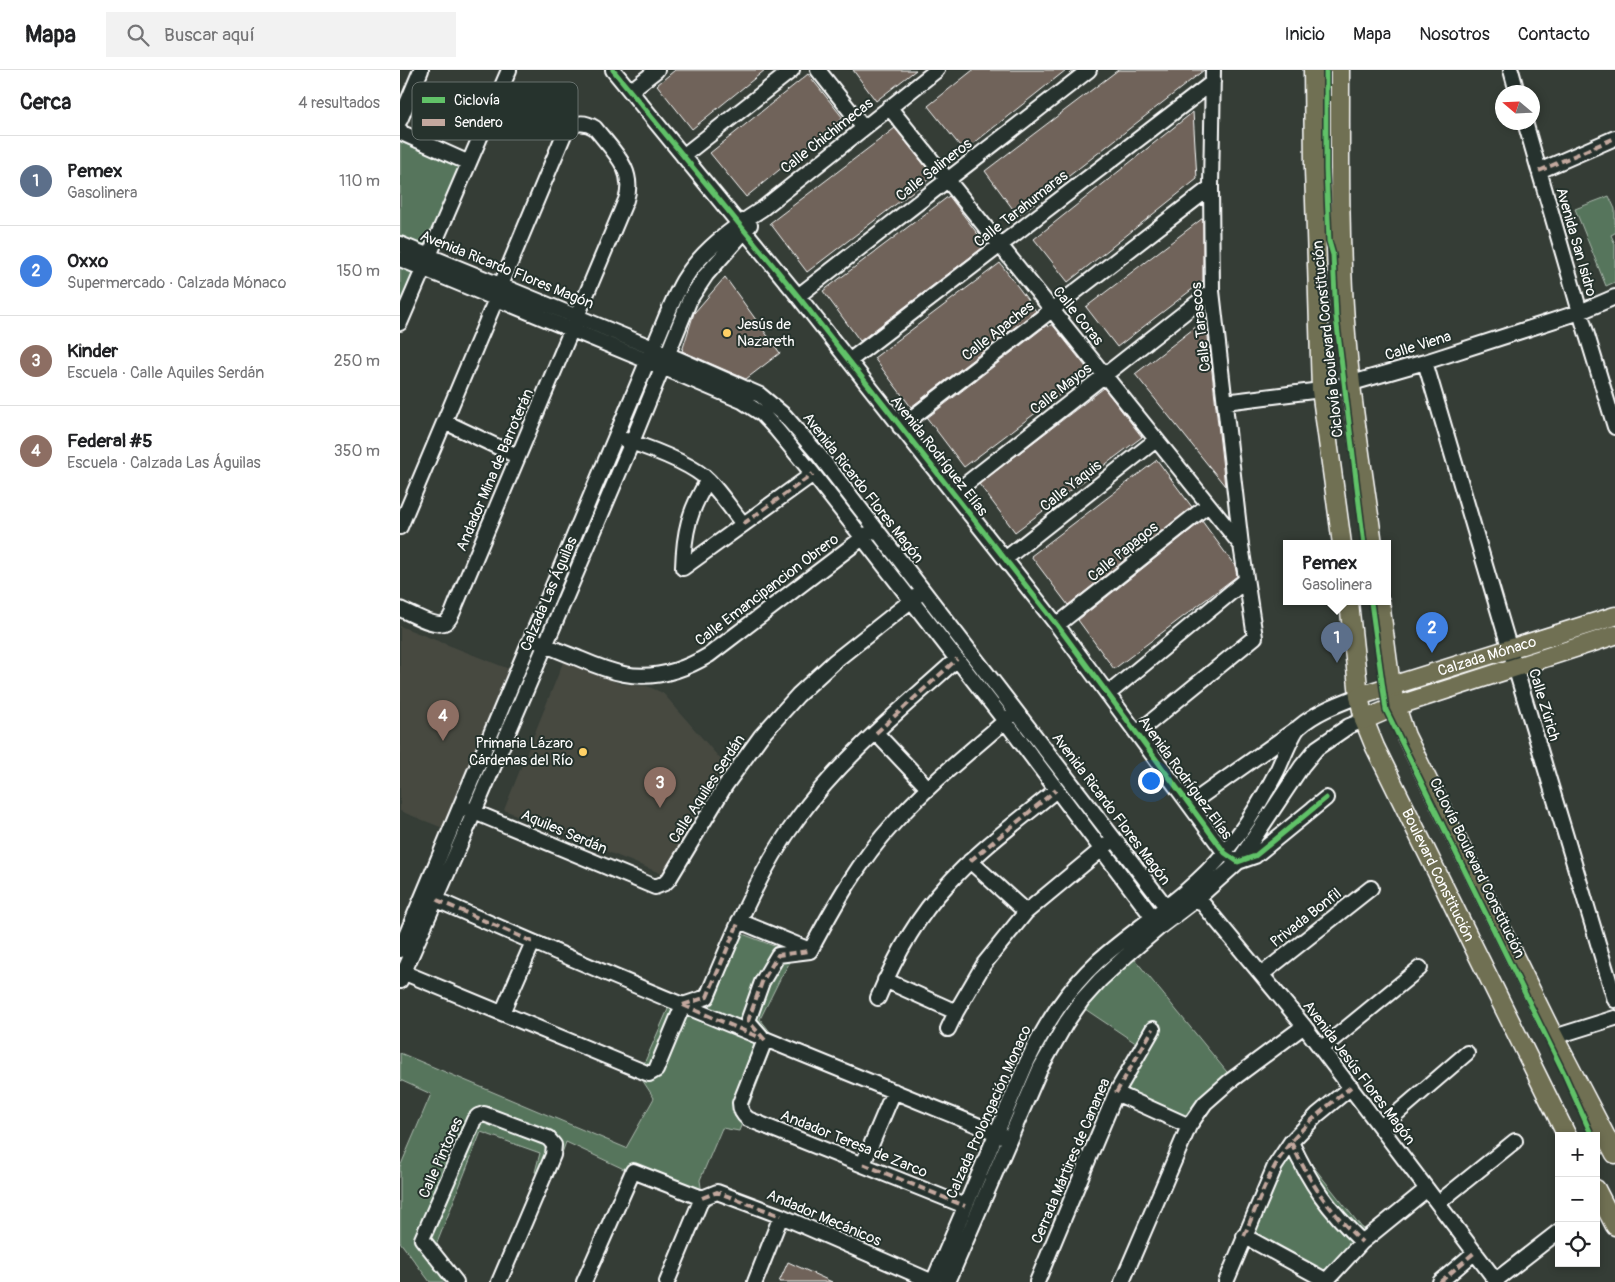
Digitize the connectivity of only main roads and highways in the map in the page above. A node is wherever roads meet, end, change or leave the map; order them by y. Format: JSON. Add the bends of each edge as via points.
{"nodes":[{"id":1,"x":1313,"y":70,"type":"edge"},
{"id":2,"x":1340,"y":70,"type":"edge"},
{"id":3,"x":1314,"y":169,"type":"junction"},
{"id":4,"x":1341,"y":249,"type":"junction"},
{"id":5,"x":1341,"y":540,"type":"edge"},
{"id":6,"x":1371,"y":540,"type":"edge"},
{"id":7,"x":1349,"y":605,"type":"edge"},
{"id":8,"x":1380,"y":605,"type":"edge"},
{"id":9,"x":1615,"y":616,"type":"edge"},
{"id":10,"x":1615,"y":635,"type":"edge"},
{"id":11,"x":1391,"y":686,"type":"junction"},
{"id":12,"x":1359,"y":696,"type":"junction"},
{"id":13,"x":1396,"y":706,"type":"junction"},
{"id":14,"x":1364,"y":720,"type":"junction"},
{"id":15,"x":1566,"y":1132,"type":"edge"},
{"id":16,"x":1615,"y":1154,"type":"edge"},
{"id":17,"x":1604,"y":1192,"type":"edge"},
{"id":18,"x":1615,"y":1226,"type":"edge"}],
"edges":[{"from":1,"to":3,"type":"main road"},
{"from":2,"to":4,"type":"main road"},
{"from":3,"to":4,"type":"main road","via":[[1326,169],[1332,174]]},
{"from":3,"to":5,"type":"main road","via":[[1321,390]]},
{"from":4,"to":6,"type":"main road","via":[[1351,384]]},
{"from":7,"to":12,"type":"main road","name":"Boulevard Constitución"},
{"from":8,"to":11,"type":"main road"},
{"from":9,"to":11,"type":"main road","name":"Calzada Mónaco"},
{"from":10,"to":13,"type":"main road","name":"Calzada Mónaco"},
{"from":11,"to":12,"type":"main road","name":"Calzada Mónaco"},
{"from":11,"to":13,"type":"main road"},
{"from":12,"to":14,"type":"main road","name":"Boulevard Constitución"},
{"from":13,"to":14,"type":"main road","name":"Calzada Mónaco"},
{"from":13,"to":16,"type":"main road","via":[[1406,736]]},
{"from":14,"to":15,"type":"main road","name":"Boulevard Constitución"},
{"from":17,"to":18,"type":"main road"}]}
